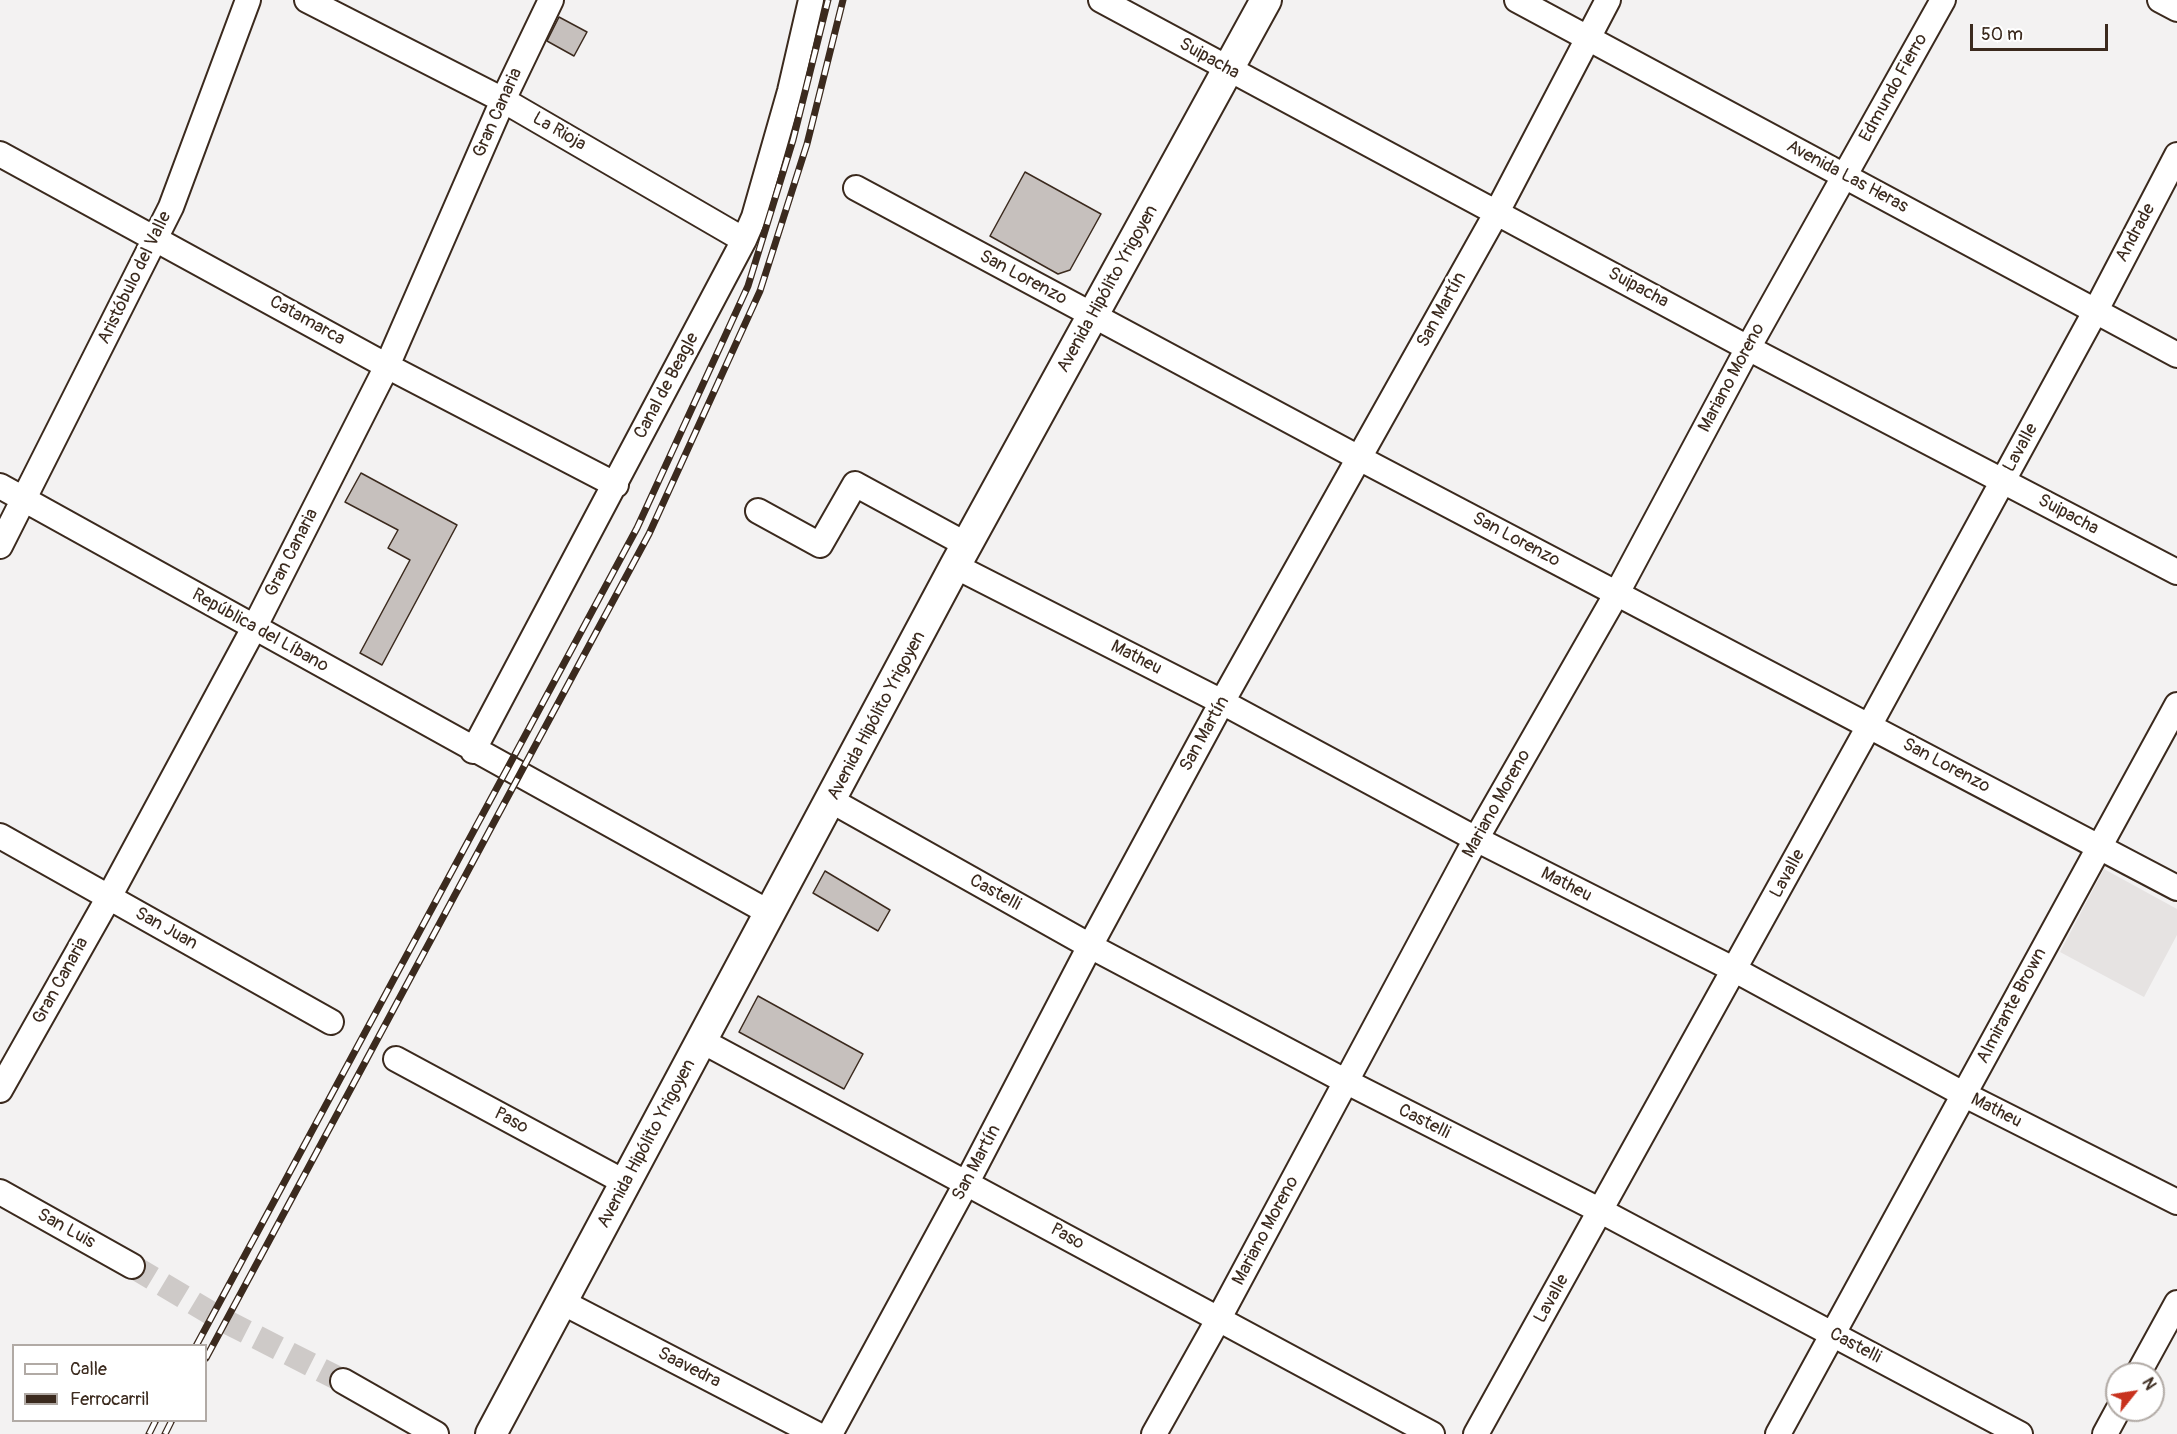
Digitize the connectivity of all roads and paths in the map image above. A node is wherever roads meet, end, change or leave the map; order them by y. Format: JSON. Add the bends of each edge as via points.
{"nodes":[{"id":1,"x":248,"y":0,"type":"edge"},
{"id":2,"x":307,"y":0,"type":"edge"},
{"id":3,"x":550,"y":0,"type":"edge"},
{"id":4,"x":811,"y":0,"type":"edge"},
{"id":5,"x":1101,"y":0,"type":"edge"},
{"id":6,"x":1266,"y":0,"type":"edge"},
{"id":7,"x":1517,"y":0,"type":"edge"},
{"id":8,"x":1608,"y":0,"type":"edge"},
{"id":9,"x":1943,"y":0,"type":"edge"},
{"id":10,"x":2160,"y":0,"type":"edge"},
{"id":11,"x":2177,"y":9,"type":"edge"},
{"id":12,"x":1588,"y":38,"type":"junction"},
{"id":13,"x":1228,"y":70,"type":"junction"},
{"id":14,"x":503,"y":100,"type":"junction"},
{"id":15,"x":0,"y":154,"type":"edge"},
{"id":16,"x":2177,"y":154,"type":"edge"},
{"id":17,"x":1844,"y":176,"type":"junction"},
{"id":18,"x":856,"y":188,"type":"dead end"},
{"id":19,"x":1497,"y":212,"type":"junction"},
{"id":20,"x":156,"y":238,"type":"junction"},
{"id":21,"x":744,"y":240,"type":"junction"},
{"id":22,"x":2095,"y":312,"type":"junction"},
{"id":23,"x":1093,"y":315,"type":"junction"},
{"id":24,"x":1748,"y":348,"type":"junction"},
{"id":25,"x":2177,"y":355,"type":"edge"},
{"id":26,"x":387,"y":366,"type":"junction"},
{"id":27,"x":1359,"y":458,"type":"junction"},
{"id":28,"x":2003,"y":481,"type":"junction"},
{"id":29,"x":616,"y":484,"type":"junction"},
{"id":30,"x":0,"y":486,"type":"edge"},
{"id":31,"x":25,"y":500,"type":"junction"},
{"id":32,"x":758,"y":511,"type":"dead end"},
{"id":33,"x":0,"y":546,"type":"edge"},
{"id":34,"x":961,"y":556,"type":"junction"},
{"id":35,"x":2177,"y":572,"type":"edge"},
{"id":36,"x":1617,"y":593,"type":"junction"},
{"id":37,"x":254,"y":628,"type":"junction"},
{"id":38,"x":1222,"y":702,"type":"junction"},
{"id":39,"x":2177,"y":705,"type":"edge"},
{"id":40,"x":1869,"y":726,"type":"junction"},
{"id":41,"x":473,"y":751,"type":"junction"},
{"id":42,"x":832,"y":801,"type":"junction"},
{"id":43,"x":0,"y":837,"type":"edge"},
{"id":44,"x":1476,"y":839,"type":"junction"},
{"id":45,"x":2098,"y":846,"type":"junction"},
{"id":46,"x":2177,"y":888,"type":"edge"},
{"id":47,"x":109,"y":897,"type":"junction"},
{"id":48,"x":770,"y":913,"type":"junction"},
{"id":49,"x":1090,"y":946,"type":"junction"},
{"id":50,"x":1735,"y":970,"type":"junction"},
{"id":51,"x":332,"y":1022,"type":"dead end"},
{"id":52,"x":702,"y":1041,"type":"junction"},
{"id":53,"x":396,"y":1059,"type":"dead end"},
{"id":54,"x":1347,"y":1082,"type":"junction"},
{"id":55,"x":0,"y":1090,"type":"edge"},
{"id":56,"x":1965,"y":1095,"type":"junction"},
{"id":57,"x":967,"y":1182,"type":"junction"},
{"id":58,"x":626,"y":1183,"type":"junction"},
{"id":59,"x":0,"y":1192,"type":"edge"},
{"id":60,"x":2177,"y":1202,"type":"edge"},
{"id":61,"x":1601,"y":1211,"type":"junction"},
{"id":62,"x":132,"y":1266,"type":"tunnel mouth"},
{"id":63,"x":562,"y":1302,"type":"junction"},
{"id":64,"x":2177,"y":1303,"type":"edge"},
{"id":65,"x":1218,"y":1320,"type":"junction"},
{"id":66,"x":1833,"y":1335,"type":"junction"},
{"id":67,"x":2145,"y":1362,"type":"edge"},
{"id":68,"x":343,"y":1381,"type":"tunnel mouth"},
{"id":69,"x":436,"y":1434,"type":"edge"},
{"id":70,"x":491,"y":1434,"type":"edge"},
{"id":71,"x":816,"y":1434,"type":"edge"},
{"id":72,"x":830,"y":1434,"type":"edge"},
{"id":73,"x":1154,"y":1434,"type":"edge"},
{"id":74,"x":1432,"y":1434,"type":"edge"},
{"id":75,"x":1476,"y":1434,"type":"edge"},
{"id":76,"x":1778,"y":1434,"type":"edge"},
{"id":77,"x":2020,"y":1434,"type":"edge"}],
"edges":[{"from":1,"to":20,"type":"street","name":"Aristóbulo del Valle"},
{"from":2,"to":14,"type":"street","name":"La Rioja"},
{"from":3,"to":14,"type":"street","name":"Gran Canaria"},
{"from":4,"to":21,"type":"street","name":"Canal de Beagle","via":[[790,91]]},
{"from":5,"to":13,"type":"street","name":"Suipacha"},
{"from":6,"to":13,"type":"main road","name":"Avenida Hipólito Yrigoyen"},
{"from":7,"to":12,"type":"street","name":"Avenida Las Heras"},
{"from":8,"to":12,"type":"street","name":"San Martín"},
{"from":9,"to":17,"type":"street","name":"Edmundo Fierro"},
{"from":10,"to":11,"type":"street"},
{"from":12,"to":17,"type":"street","name":"Avenida Las Heras"},
{"from":12,"to":19,"type":"street","name":"San Martín"},
{"from":13,"to":19,"type":"street","name":"Suipacha"},
{"from":13,"to":23,"type":"main road","name":"Avenida Hipólito Yrigoyen"},
{"from":14,"to":21,"type":"street","name":"La Rioja"},
{"from":14,"to":26,"type":"street","name":"Gran Canaria"},
{"from":15,"to":20,"type":"street","name":"Catamarca"},
{"from":16,"to":22,"type":"street","name":"Andrade"},
{"from":17,"to":22,"type":"street","name":"Avenida Las Heras"},
{"from":17,"to":24,"type":"street","name":"Mariano Moreno"},
{"from":18,"to":23,"type":"street","name":"San Lorenzo"},
{"from":19,"to":24,"type":"street","name":"Suipacha"},
{"from":19,"to":27,"type":"street","name":"San Martín"},
{"from":20,"to":26,"type":"street","name":"Catamarca"},
{"from":20,"to":31,"type":"street","name":"Aristóbulo del Valle"},
{"from":21,"to":29,"type":"street","name":"Canal de Beagle"},
{"from":22,"to":25,"type":"street","name":"Avenida Las Heras"},
{"from":22,"to":28,"type":"street","name":"Lavalle"},
{"from":23,"to":27,"type":"street","name":"San Lorenzo"},
{"from":23,"to":34,"type":"main road","name":"Avenida Hipólito Yrigoyen"},
{"from":24,"to":28,"type":"street","name":"Suipacha"},
{"from":24,"to":36,"type":"street","name":"Mariano Moreno"},
{"from":26,"to":29,"type":"street","name":"Catamarca"},
{"from":26,"to":37,"type":"street","name":"Gran Canaria"},
{"from":27,"to":36,"type":"street","name":"San Lorenzo"},
{"from":27,"to":38,"type":"street","name":"San Martín"},
{"from":28,"to":35,"type":"street","name":"Suipacha"},
{"from":28,"to":40,"type":"street","name":"Lavalle"},
{"from":29,"to":41,"type":"street","name":"Canal de Beagle"},
{"from":30,"to":31,"type":"street","name":"República del Líbano"},
{"from":31,"to":33,"type":"street","name":"Aristóbulo del Valle"},
{"from":31,"to":37,"type":"street","name":"República del Líbano"},
{"from":32,"to":34,"type":"street","name":"Matheu","via":[[820,545],[855,484]]},
{"from":34,"to":38,"type":"street","name":"Matheu"},
{"from":34,"to":42,"type":"main road","name":"Avenida Hipólito Yrigoyen"},
{"from":36,"to":40,"type":"street","name":"San Lorenzo"},
{"from":36,"to":44,"type":"street","name":"Mariano Moreno"},
{"from":37,"to":41,"type":"street","name":"República del Líbano"},
{"from":37,"to":47,"type":"street","name":"Gran Canaria"},
{"from":38,"to":44,"type":"street","name":"Matheu"},
{"from":38,"to":49,"type":"street","name":"San Martín"},
{"from":39,"to":45,"type":"street","name":"Almirante Brown"},
{"from":40,"to":45,"type":"street","name":"San Lorenzo"},
{"from":40,"to":50,"type":"street","name":"Lavalle"},
{"from":41,"to":48,"type":"street","name":"República del Líbano"},
{"from":42,"to":48,"type":"main road","name":"Avenida Hipólito Yrigoyen"},
{"from":42,"to":49,"type":"street","name":"Castelli"},
{"from":43,"to":47,"type":"street","name":"San Juan"},
{"from":44,"to":50,"type":"street","name":"Matheu"},
{"from":44,"to":54,"type":"street","name":"Mariano Moreno"},
{"from":45,"to":46,"type":"street","name":"San Lorenzo"},
{"from":45,"to":56,"type":"street","name":"Almirante Brown"},
{"from":47,"to":51,"type":"street","name":"San Juan"},
{"from":47,"to":55,"type":"street","name":"Gran Canaria"},
{"from":48,"to":52,"type":"main road","name":"Avenida Hipólito Yrigoyen"},
{"from":49,"to":54,"type":"street","name":"Castelli"},
{"from":49,"to":57,"type":"street","name":"San Martín"},
{"from":50,"to":56,"type":"street","name":"Matheu"},
{"from":50,"to":61,"type":"street","name":"Lavalle"},
{"from":52,"to":57,"type":"street","name":"Paso"},
{"from":52,"to":58,"type":"main road","name":"Avenida Hipólito Yrigoyen"},
{"from":53,"to":58,"type":"street","name":"Paso"},
{"from":54,"to":61,"type":"street","name":"Castelli"},
{"from":54,"to":65,"type":"street","name":"Mariano Moreno"},
{"from":56,"to":60,"type":"street","name":"Matheu"},
{"from":56,"to":66,"type":"street","name":"Almirante Brown"},
{"from":57,"to":65,"type":"street","name":"Paso"},
{"from":57,"to":72,"type":"street","name":"San Martín"},
{"from":58,"to":63,"type":"main road","name":"Avenida Hipólito Yrigoyen"},
{"from":59,"to":62,"type":"street","name":"San Luis"},
{"from":61,"to":66,"type":"street","name":"Castelli"},
{"from":61,"to":75,"type":"street","name":"Lavalle"},
{"from":63,"to":70,"type":"main road","name":"Avenida Hipólito Yrigoyen"},
{"from":63,"to":71,"type":"street","name":"Saavedra"},
{"from":64,"to":67,"type":"street"},
{"from":65,"to":73,"type":"street","name":"Mariano Moreno"},
{"from":65,"to":74,"type":"street","name":"Paso"},
{"from":66,"to":76,"type":"street","name":"Almirante Brown"},
{"from":66,"to":77,"type":"street","name":"Castelli"},
{"from":68,"to":69,"type":"street"}]}
